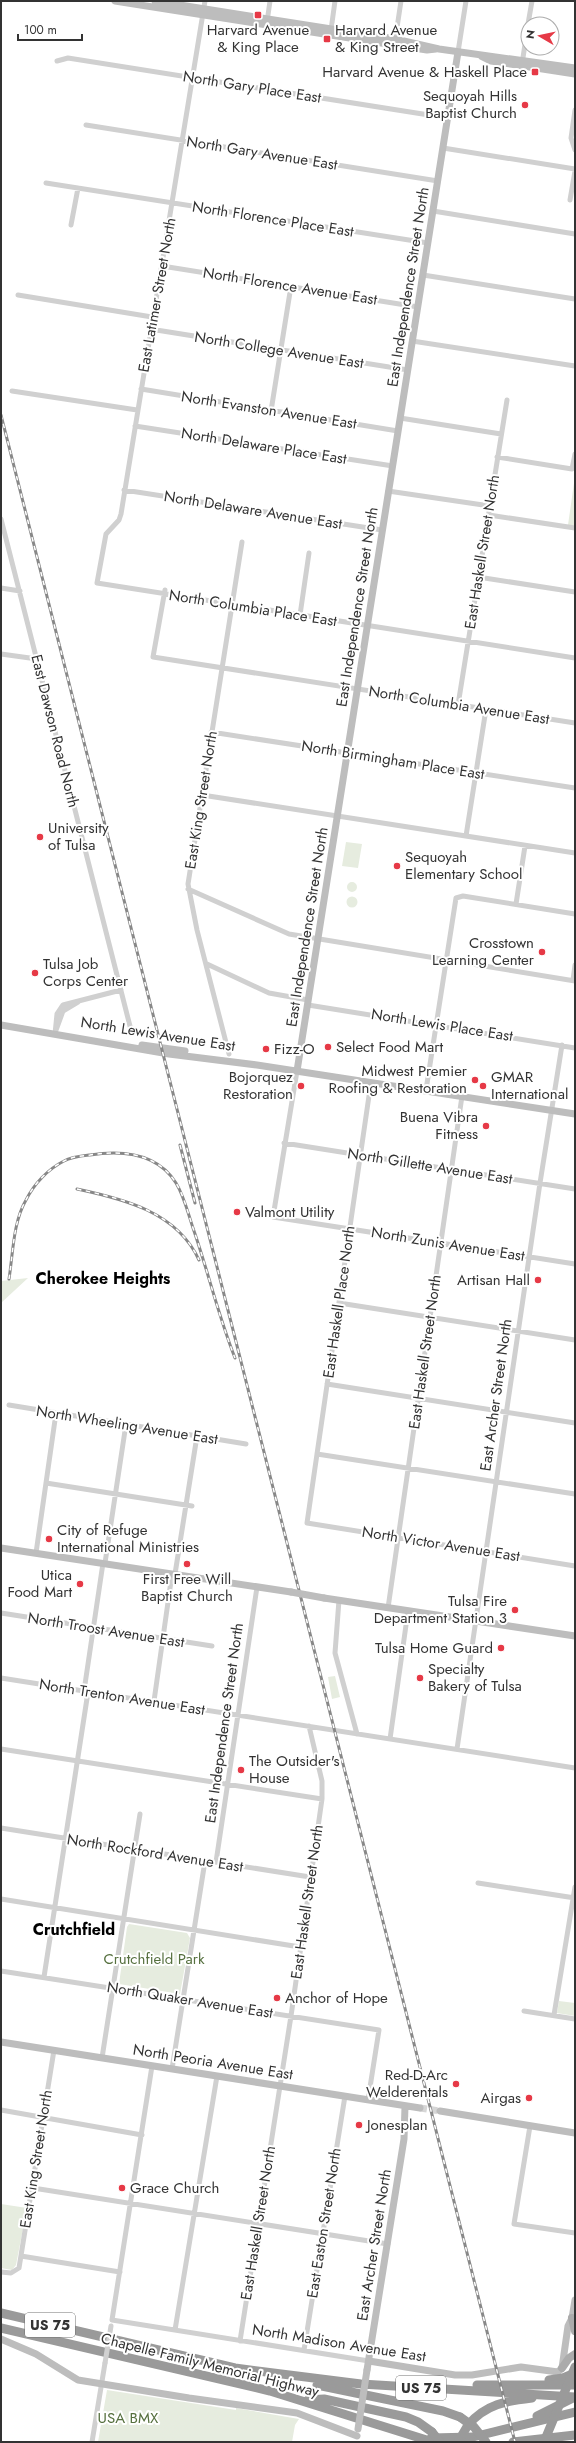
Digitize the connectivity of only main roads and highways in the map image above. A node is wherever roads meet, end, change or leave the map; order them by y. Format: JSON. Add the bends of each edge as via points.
{"nodes":[{"id":1,"x":115,"y":1,"type":"edge"},
{"id":2,"x":155,"y":1,"type":"edge"},
{"id":3,"x":139,"y":3,"type":"edge"},
{"id":4,"x":203,"y":12,"type":"junction"},
{"id":5,"x":458,"y":52,"type":"junction"},
{"id":6,"x":522,"y":63,"type":"junction"},
{"id":7,"x":575,"y":68,"type":"edge"},
{"id":8,"x":575,"y":74,"type":"edge"},
{"id":9,"x":1,"y":1025,"type":"edge"},
{"id":10,"x":296,"y":1071,"type":"junction"},
{"id":11,"x":575,"y":1114,"type":"edge"},
{"id":12,"x":1,"y":1548,"type":"edge"},
{"id":13,"x":575,"y":1636,"type":"edge"},
{"id":14,"x":1,"y":2042,"type":"edge"},
{"id":15,"x":405,"y":2106,"type":"junction"},
{"id":16,"x":420,"y":2108,"type":"tunnel mouth"},
{"id":17,"x":440,"y":2111,"type":"tunnel mouth"},
{"id":18,"x":575,"y":2133,"type":"edge"},
{"id":19,"x":575,"y":2300,"type":"edge"},
{"id":20,"x":1,"y":2313,"type":"edge"},
{"id":21,"x":572,"y":2318,"type":"junction"},
{"id":22,"x":1,"y":2328,"type":"edge"},
{"id":23,"x":575,"y":2331,"type":"edge"},
{"id":24,"x":1,"y":2339,"type":"edge"},
{"id":25,"x":575,"y":2354,"type":"edge"},
{"id":26,"x":369,"y":2361,"type":"junction"},
{"id":27,"x":575,"y":2367,"type":"edge"},
{"id":28,"x":236,"y":2368,"type":"junction"},
{"id":29,"x":562,"y":2368,"type":"junction"},
{"id":30,"x":575,"y":2373,"type":"edge"},
{"id":31,"x":361,"y":2384,"type":"junction"},
{"id":32,"x":473,"y":2385,"type":"junction"},
{"id":33,"x":575,"y":2385,"type":"edge"},
{"id":34,"x":555,"y":2395,"type":"junction"},
{"id":35,"x":575,"y":2397,"type":"edge"},
{"id":36,"x":303,"y":2401,"type":"junction"},
{"id":37,"x":575,"y":2412,"type":"edge"},
{"id":38,"x":501,"y":2431,"type":"junction"},
{"id":39,"x":575,"y":2435,"type":"edge"},
{"id":40,"x":357,"y":2437,"type":"edge"},
{"id":41,"x":413,"y":2437,"type":"junction"},
{"id":42,"x":433,"y":2437,"type":"edge"},
{"id":43,"x":575,"y":2440,"type":"edge"},
{"id":44,"x":440,"y":2442,"type":"edge"},
{"id":45,"x":458,"y":2442,"type":"edge"},
{"id":46,"x":486,"y":2442,"type":"edge"},
{"id":47,"x":513,"y":2442,"type":"edge"},
{"id":48,"x":544,"y":2442,"type":"edge"},
{"id":49,"x":563,"y":2442,"type":"edge"}],
"edges":[{"from":1,"to":3,"type":"main road"},
{"from":2,"to":4,"type":"main road"},
{"from":3,"to":4,"type":"main road"},
{"from":4,"to":5,"type":"main road"},
{"from":5,"to":6,"type":"main road","via":[[492,55]]},
{"from":5,"to":10,"type":"main road","name":"East Independence Street North"},
{"from":6,"to":7,"type":"main road"},
{"from":6,"to":8,"type":"main road"},
{"from":9,"to":10,"type":"main road","name":"North Lewis Avenue East","via":[[169,1054]]},
{"from":10,"to":11,"type":"main road","name":"North Lewis Avenue East"},
{"from":12,"to":13,"type":"main road","bridge":true},
{"from":14,"to":15,"type":"main road","name":"North Peoria Avenue East"},
{"from":15,"to":16,"type":"main road","name":"North Peoria Avenue East"},
{"from":15,"to":26,"type":"main road","name":"East Archer Street North","via":[[404,2139]]},
{"from":17,"to":18,"type":"main road"},
{"from":19,"to":21,"type":"main road"},
{"from":20,"to":28,"type":"highway","name":"Chapelle Family Memorial Highway","number":"US 75"},
{"from":21,"to":23,"type":"main road"},
{"from":21,"to":29,"type":"main road","via":[[568,2326]]},
{"from":22,"to":36,"type":"highway","name":"Chapelle Family Memorial Highway","number":"US 75"},
{"from":24,"to":40,"type":"main road","via":[[36,2354],[78,2380],[297,2413]]},
{"from":25,"to":29,"type":"main road"},
{"from":26,"to":29,"type":"main road","name":"North Madison Avenue East","via":[[455,2375],[472,2375],[514,2368],[554,2372]]},
{"from":26,"to":40,"type":"main road","name":"East Archer Street North","bridge":true},
{"from":27,"to":48,"type":"highway","bridge":true},
{"from":28,"to":31,"type":"highway","name":"Chapelle Family Memorial Highway","number":"US 75"},
{"from":28,"to":46,"type":"highway","bridge":true,"via":[[443,2411],[460,2417],[474,2427]]},
{"from":30,"to":32,"type":"highway","via":[[559,2379]]},
{"from":31,"to":32,"type":"highway","via":[[395,2382]]},
{"from":31,"to":34,"type":"highway","name":"Chapelle Family Memorial Highway","number":"US 75"},
{"from":32,"to":33,"type":"highway"},
{"from":34,"to":35,"type":"highway","number":"US 75"},
{"from":34,"to":45,"type":"highway","bridge":true,"via":[[498,2403],[480,2413],[468,2425]]},
{"from":35,"to":38,"type":"highway","via":[[548,2412]]},
{"from":36,"to":41,"type":"highway","name":"Chapelle Family Memorial Highway","number":"US 75"},
{"from":36,"to":42,"type":"highway","via":[[324,2400],[406,2417],[418,2422]]},
{"from":37,"to":38,"type":"highway"},
{"from":38,"to":41,"type":"highway","via":[[456,2439]]},
{"from":39,"to":47,"type":"highway"},
{"from":41,"to":42,"type":"highway","name":"Chapelle Family Memorial Highway","number":"US 75"},
{"from":42,"to":44,"type":"highway","bridge":true},
{"from":43,"to":49,"type":"highway"}]}
